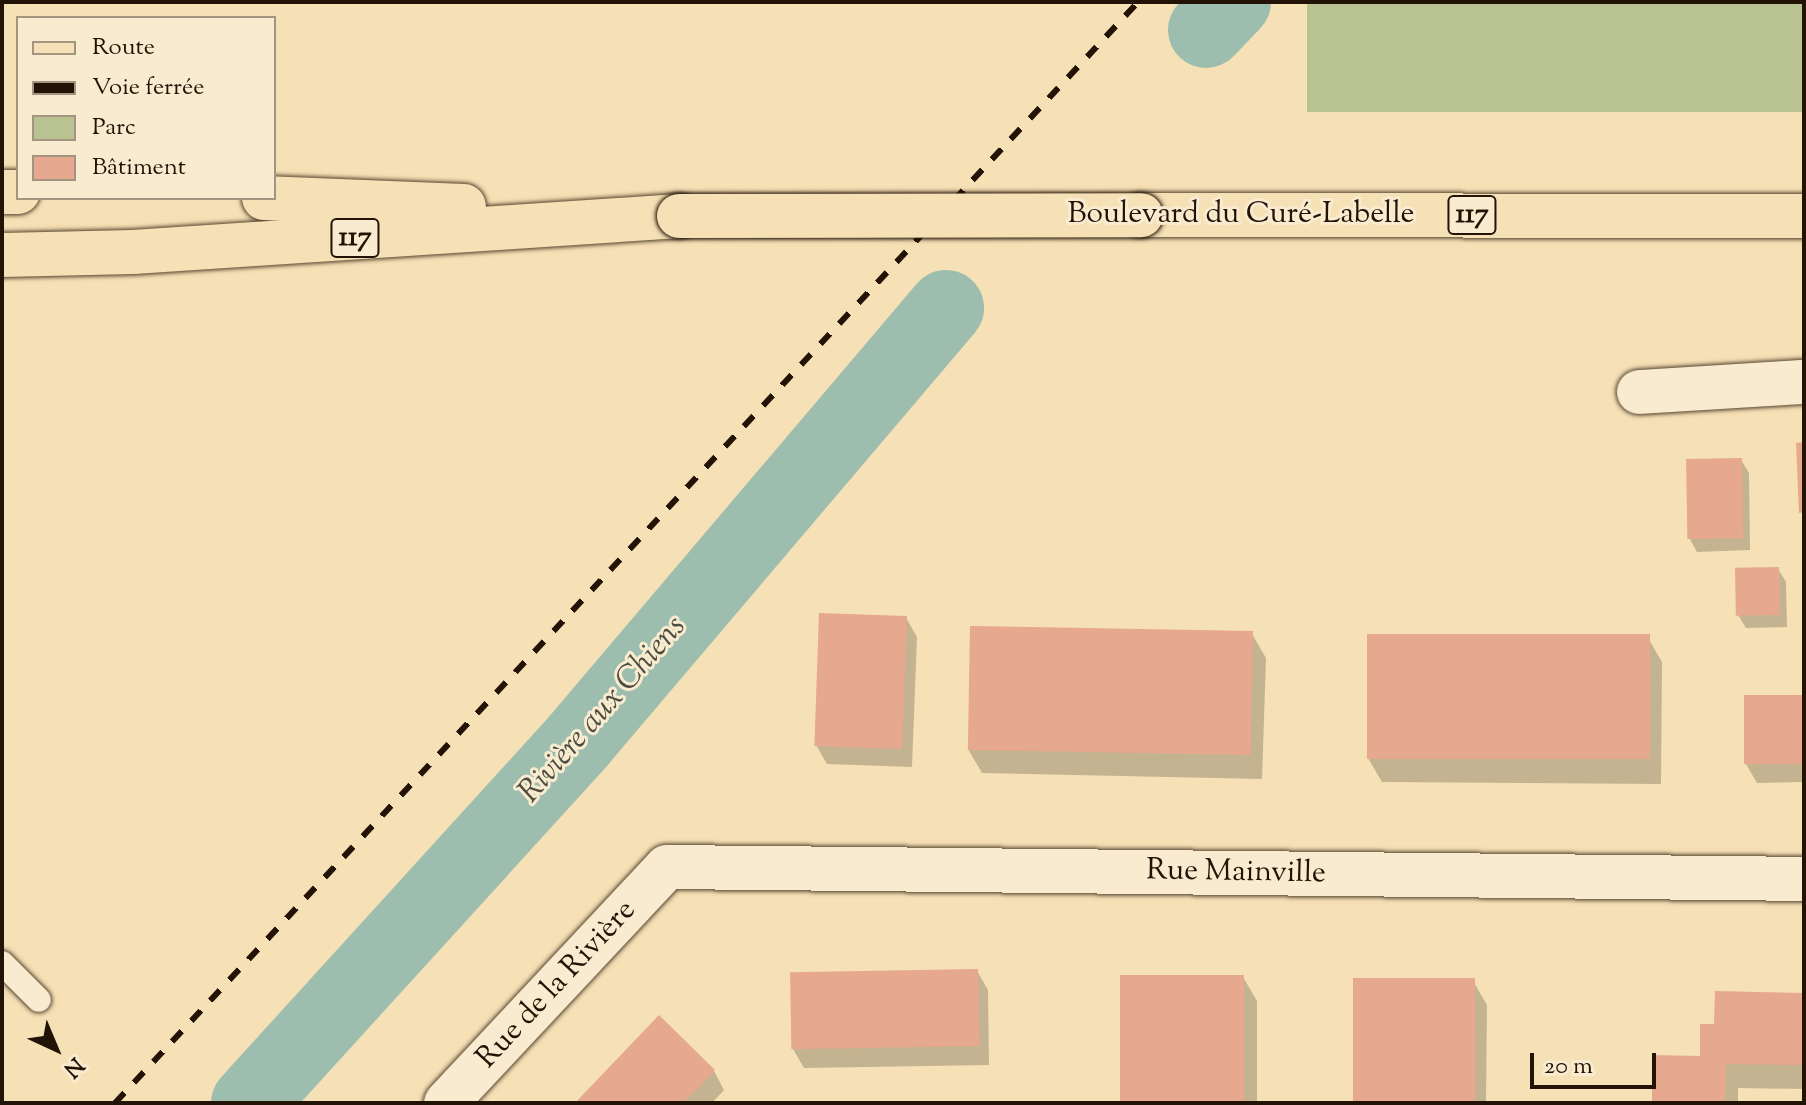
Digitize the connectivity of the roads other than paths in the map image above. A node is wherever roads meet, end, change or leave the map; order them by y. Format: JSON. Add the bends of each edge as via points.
{"nodes":[{"id":1,"x":276,"y":199,"type":"edge"},
{"id":2,"x":679,"y":216,"type":"junction"},
{"id":3,"x":1804,"y":216,"type":"edge"},
{"id":4,"x":2,"y":255,"type":"edge"},
{"id":5,"x":1804,"y":382,"type":"edge"},
{"id":6,"x":1639,"y":392,"type":"dead end"},
{"id":7,"x":667,"y":867,"type":"joint"},
{"id":8,"x":1804,"y":879,"type":"edge"},
{"id":9,"x":2,"y":963,"type":"edge"},
{"id":10,"x":39,"y":1000,"type":"dead end"},
{"id":11,"x":446,"y":1103,"type":"edge"}],
"edges":[{"from":1,"to":2,"type":"main road","name":"Boulevard du Curé-Labelle","number":"117"},
{"from":2,"to":3,"type":"main road","name":"Boulevard du Curé-Labelle","number":"117","bridge":true},
{"from":2,"to":4,"type":"main road","name":"Boulevard du Curé-Labelle","number":"117","via":[[149,251]]},
{"from":5,"to":6,"type":"street"},
{"from":7,"to":8,"type":"street","name":"Rue Mainville"},
{"from":7,"to":11,"type":"street","name":"Rue de la Rivière"},
{"from":9,"to":10,"type":"lane"}]}
